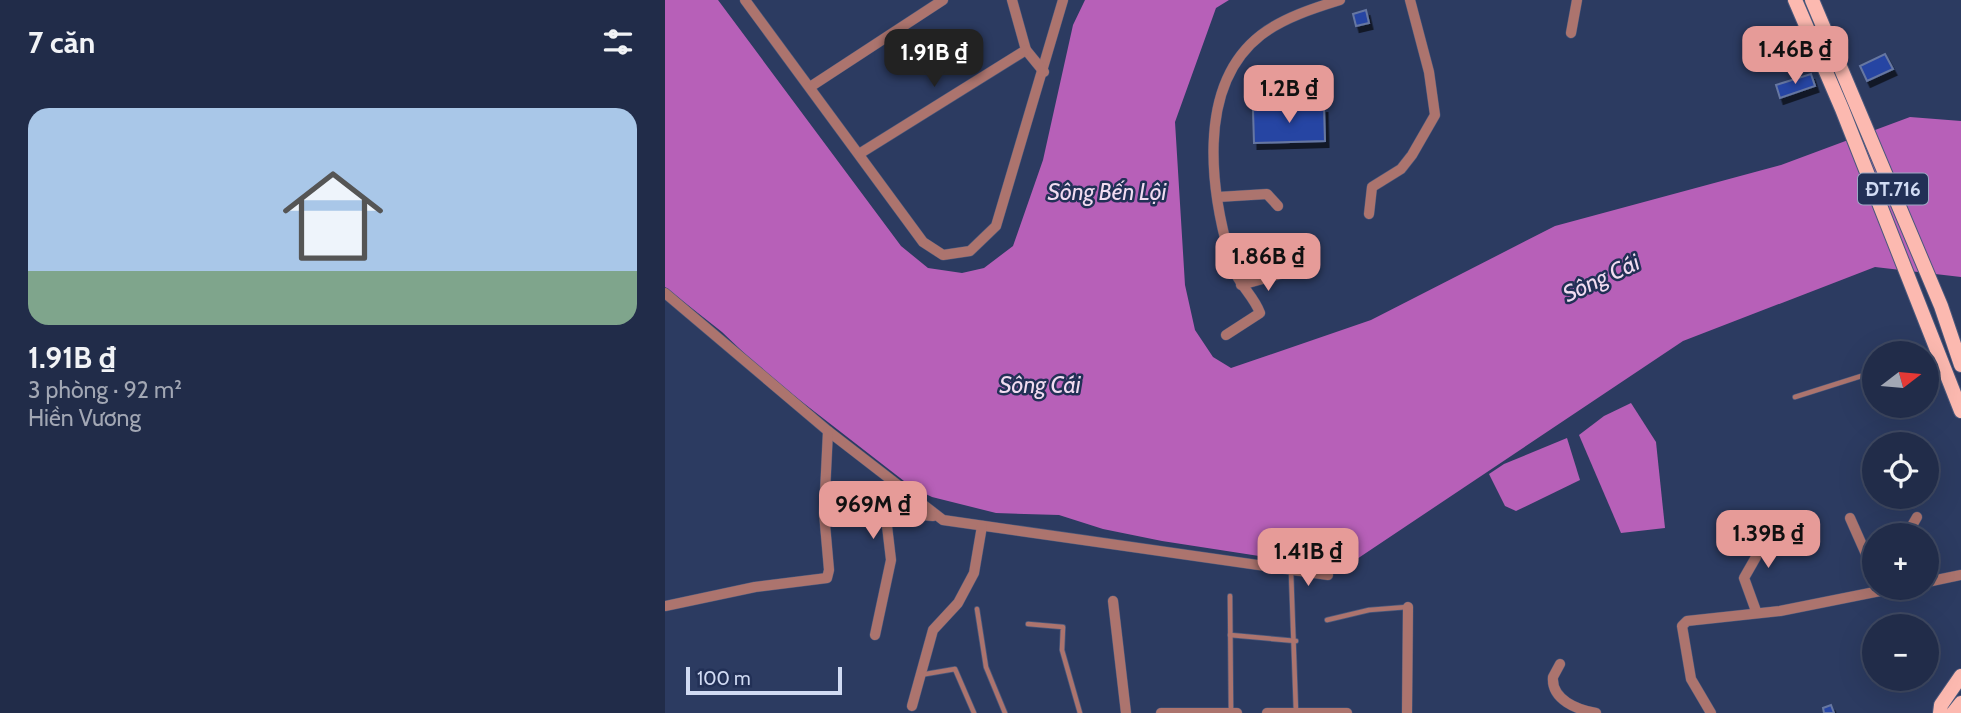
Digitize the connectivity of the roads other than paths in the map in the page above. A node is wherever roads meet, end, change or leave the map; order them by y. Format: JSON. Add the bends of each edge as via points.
{"nodes":[{"id":1,"x":745,"y":0,"type":"edge"},
{"id":2,"x":943,"y":0,"type":"edge"},
{"id":3,"x":1012,"y":0,"type":"edge"},
{"id":4,"x":1063,"y":0,"type":"edge"},
{"id":5,"x":1340,"y":0,"type":"edge"},
{"id":6,"x":1410,"y":0,"type":"edge"},
{"id":7,"x":1577,"y":0,"type":"edge"},
{"id":8,"x":1795,"y":0,"type":"edge"},
{"id":9,"x":1812,"y":0,"type":"edge"},
{"id":10,"x":1571,"y":33,"type":"dead end"},
{"id":11,"x":1026,"y":50,"type":"junction"},
{"id":12,"x":1044,"y":72,"type":"junction"},
{"id":13,"x":810,"y":87,"type":"junction"},
{"id":14,"x":859,"y":154,"type":"junction"},
{"id":15,"x":1218,"y":197,"type":"junction"},
{"id":16,"x":1278,"y":206,"type":"dead end"},
{"id":17,"x":1369,"y":214,"type":"dead end"},
{"id":18,"x":1287,"y":272,"type":"dead end"},
{"id":19,"x":1241,"y":285,"type":"junction"},
{"id":20,"x":665,"y":293,"type":"edge"},
{"id":21,"x":1226,"y":335,"type":"dead end"},
{"id":22,"x":1930,"y":341,"type":"edge"},
{"id":23,"x":1961,"y":365,"type":"edge"},
{"id":24,"x":1939,"y":366,"type":"edge"},
{"id":25,"x":1862,"y":376,"type":"edge"},
{"id":26,"x":1795,"y":397,"type":"dead end"},
{"id":27,"x":1961,"y":411,"type":"edge"},
{"id":28,"x":828,"y":431,"type":"junction"},
{"id":29,"x":934,"y":516,"type":"junction"},
{"id":30,"x":1917,"y":517,"type":"dead end"},
{"id":31,"x":1850,"y":518,"type":"dead end"},
{"id":32,"x":1914,"y":523,"type":"edge"},
{"id":33,"x":982,"y":526,"type":"junction"},
{"id":34,"x":1751,"y":537,"type":"dead end"},
{"id":35,"x":1862,"y":545,"type":"edge"},
{"id":36,"x":1291,"y":571,"type":"junction"},
{"id":37,"x":1328,"y":575,"type":"dead end"},
{"id":38,"x":1961,"y":575,"type":"edge"},
{"id":39,"x":1939,"y":580,"type":"edge"},
{"id":40,"x":1862,"y":593,"type":"edge"},
{"id":41,"x":1230,"y":596,"type":"dead end"},
{"id":42,"x":1113,"y":601,"type":"dead end"},
{"id":43,"x":665,"y":606,"type":"edge"},
{"id":44,"x":1408,"y":607,"type":"joint"},
{"id":45,"x":977,"y":609,"type":"dead end"},
{"id":46,"x":1756,"y":611,"type":"junction"},
{"id":47,"x":1327,"y":620,"type":"dead end"},
{"id":48,"x":1028,"y":624,"type":"dead end"},
{"id":49,"x":875,"y":635,"type":"dead end"},
{"id":50,"x":1230,"y":635,"type":"junction"},
{"id":51,"x":1296,"y":641,"type":"junction"},
{"id":52,"x":1560,"y":664,"type":"dead end"},
{"id":53,"x":920,"y":675,"type":"junction"},
{"id":54,"x":1961,"y":676,"type":"edge"},
{"id":55,"x":1961,"y":703,"type":"edge"},
{"id":56,"x":912,"y":706,"type":"dead end"},
{"id":57,"x":974,"y":713,"type":"edge"},
{"id":58,"x":1005,"y":713,"type":"edge"},
{"id":59,"x":1080,"y":713,"type":"edge"},
{"id":60,"x":1126,"y":713,"type":"edge"},
{"id":61,"x":1161,"y":713,"type":"edge"},
{"id":62,"x":1226,"y":713,"type":"edge"},
{"id":63,"x":1237,"y":713,"type":"edge"},
{"id":64,"x":1266,"y":713,"type":"edge"},
{"id":65,"x":1281,"y":713,"type":"edge"},
{"id":66,"x":1296,"y":713,"type":"edge"},
{"id":67,"x":1347,"y":713,"type":"edge"},
{"id":68,"x":1407,"y":713,"type":"edge"},
{"id":69,"x":1597,"y":713,"type":"edge"},
{"id":70,"x":1711,"y":713,"type":"edge"},
{"id":71,"x":1940,"y":713,"type":"edge"},
{"id":72,"x":1954,"y":713,"type":"edge"}],
"edges":[{"from":1,"to":13,"type":"street"},
{"from":2,"to":13,"type":"street"},
{"from":3,"to":11,"type":"street"},
{"from":4,"to":12,"type":"street"},
{"from":5,"to":15,"type":"street","via":[[1269,29],[1237,63],[1217,114],[1214,160]]},
{"from":6,"to":17,"type":"street","via":[[1435,115],[1401,169],[1372,187]]},
{"from":7,"to":10,"type":"street"},
{"from":8,"to":22,"type":"main road","number":"ĐT.716","via":[[1924,312]]},
{"from":9,"to":23,"type":"main road","number":"ĐT.716","via":[[1941,306]]},
{"from":11,"to":12,"type":"street"},
{"from":11,"to":14,"type":"street"},
{"from":12,"to":14,"type":"street","via":[[996,226],[970,251],[934,252]]},
{"from":13,"to":14,"type":"street"},
{"from":15,"to":16,"type":"street","via":[[1267,194]]},
{"from":15,"to":19,"type":"street","via":[[1233,269]]},
{"from":18,"to":19,"type":"street"},
{"from":19,"to":21,"type":"street","via":[[1260,313]]},
{"from":20,"to":28,"type":"street"},
{"from":24,"to":27,"type":"main road","number":"ĐT.716"},
{"from":25,"to":26,"type":"lane"},
{"from":28,"to":29,"type":"street"},
{"from":28,"to":43,"type":"street","via":[[827,578]]},
{"from":29,"to":33,"type":"street"},
{"from":29,"to":49,"type":"street","via":[[901,512],[887,526],[891,560]]},
{"from":30,"to":32,"type":"street"},
{"from":31,"to":35,"type":"street"},
{"from":33,"to":36,"type":"street"},
{"from":33,"to":53,"type":"street","via":[[974,573],[958,603],[933,630]]},
{"from":34,"to":46,"type":"street","via":[[1756,557],[1744,578]]},
{"from":36,"to":37,"type":"street"},
{"from":36,"to":51,"type":"lane"},
{"from":38,"to":39,"type":"street"},
{"from":40,"to":46,"type":"street","via":[[1780,611]]},
{"from":41,"to":50,"type":"lane"},
{"from":42,"to":60,"type":"street"},
{"from":44,"to":47,"type":"lane"},
{"from":44,"to":68,"type":"street"},
{"from":45,"to":58,"type":"lane","via":[[986,667]]},
{"from":46,"to":70,"type":"street","via":[[1687,621],[1682,626],[1691,679]]},
{"from":48,"to":59,"type":"lane","via":[[1063,627],[1062,650]]},
{"from":50,"to":51,"type":"lane"},
{"from":50,"to":62,"type":"lane"},
{"from":51,"to":66,"type":"lane"},
{"from":52,"to":69,"type":"street","via":[[1553,677],[1557,692],[1576,710]]},
{"from":53,"to":56,"type":"street"},
{"from":53,"to":57,"type":"lane","via":[[955,669]]},
{"from":54,"to":71,"type":"main road"},
{"from":55,"to":72,"type":"main road"},
{"from":61,"to":62,"type":"street"},
{"from":62,"to":63,"type":"street"},
{"from":64,"to":65,"type":"street"},
{"from":65,"to":66,"type":"street"},
{"from":66,"to":67,"type":"street"}]}
